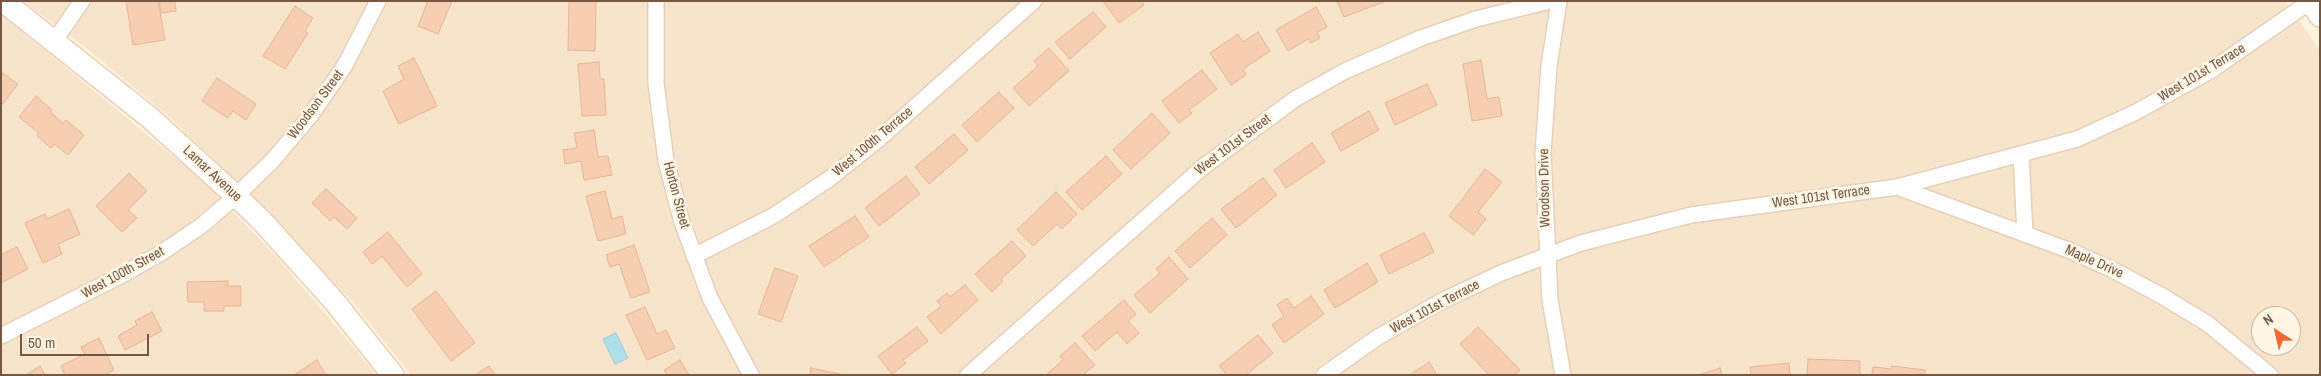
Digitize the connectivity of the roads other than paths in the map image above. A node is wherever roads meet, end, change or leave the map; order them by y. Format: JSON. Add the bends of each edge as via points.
{"nodes":[{"id":1,"x":4,"y":1,"type":"edge"},
{"id":2,"x":82,"y":1,"type":"edge"},
{"id":3,"x":378,"y":1,"type":"edge"},
{"id":4,"x":656,"y":1,"type":"edge"},
{"id":5,"x":1034,"y":1,"type":"edge"},
{"id":6,"x":1550,"y":1,"type":"edge"},
{"id":7,"x":1559,"y":1,"type":"edge"},
{"id":8,"x":2310,"y":1,"type":"edge"},
{"id":9,"x":2320,"y":16,"type":"edge"},
{"id":10,"x":55,"y":40,"type":"junction"},
{"id":11,"x":2021,"y":154,"type":"junction"},
{"id":12,"x":1897,"y":187,"type":"junction"},
{"id":13,"x":236,"y":196,"type":"junction"},
{"id":14,"x":2025,"y":234,"type":"junction"},
{"id":15,"x":1547,"y":255,"type":"junction"},
{"id":16,"x":694,"y":256,"type":"junction"},
{"id":17,"x":1,"y":336,"type":"edge"},
{"id":18,"x":393,"y":375,"type":"edge"},
{"id":19,"x":751,"y":375,"type":"edge"},
{"id":20,"x":968,"y":375,"type":"edge"},
{"id":21,"x":1324,"y":375,"type":"edge"},
{"id":22,"x":1563,"y":375,"type":"edge"},
{"id":23,"x":2270,"y":375,"type":"edge"}],
"edges":[{"from":1,"to":10,"type":"street","name":"Lamar Avenue"},
{"from":2,"to":10,"type":"street"},
{"from":3,"to":13,"type":"street","name":"Woodson Street","via":[[345,65],[311,115],[272,162]]},
{"from":4,"to":16,"type":"street","name":"Horton Street","via":[[656,83],[666,161]]},
{"from":5,"to":16,"type":"street","name":"West 100th Terrace","via":[[879,139],[829,179],[773,216]]},
{"from":6,"to":20,"type":"street","name":"West 101st Street","via":[[1476,19],[1421,38],[1345,71],[1295,99],[1203,167]]},
{"from":7,"to":15,"type":"street","name":"Woodson Drive","via":[[1549,66],[1543,153]]},
{"from":8,"to":9,"type":"street"},
{"from":8,"to":11,"type":"street","name":"West 101st Terrace","via":[[2210,71],[2136,112],[2077,138]]},
{"from":10,"to":13,"type":"street","name":"Lamar Avenue","via":[[149,117]]},
{"from":11,"to":12,"type":"street","name":"West 101st Terrace"},
{"from":11,"to":14,"type":"street"},
{"from":12,"to":14,"type":"street","name":"Maple Drive"},
{"from":12,"to":15,"type":"street","name":"West 101st Terrace","via":[[1691,215],[1616,233]]},
{"from":13,"to":17,"type":"street","name":"West 100th Street","via":[[201,226],[161,253]]},
{"from":13,"to":18,"type":"street","name":"Lamar Avenue","via":[[334,302]]},
{"from":14,"to":23,"type":"street","name":"Maple Drive","via":[[2071,251],[2162,296],[2208,324]]},
{"from":15,"to":21,"type":"street","name":"West 101st Terrace","via":[[1440,302],[1378,337]]},
{"from":15,"to":22,"type":"street","name":"Woodson Drive","via":[[1550,300]]},
{"from":16,"to":19,"type":"street","name":"Horton Street","via":[[710,298]]}]}
